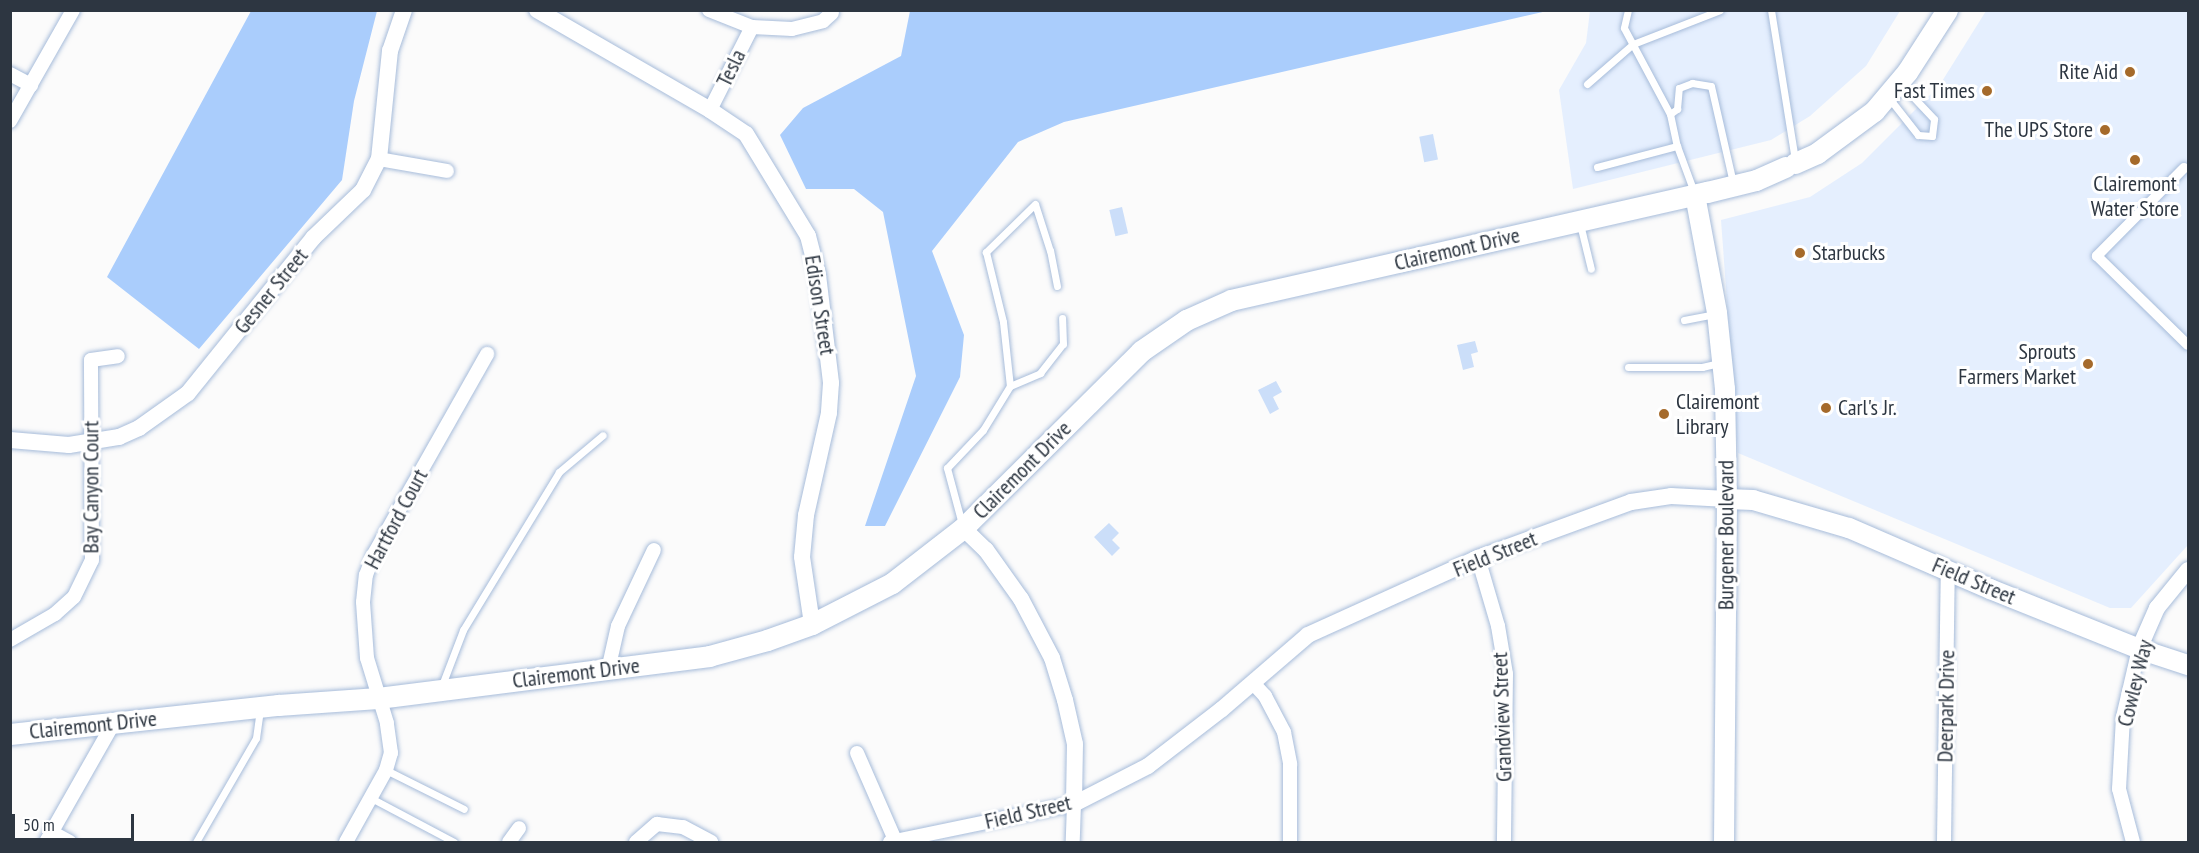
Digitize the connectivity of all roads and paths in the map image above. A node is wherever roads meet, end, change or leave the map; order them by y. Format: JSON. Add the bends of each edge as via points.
{"nodes":[{"id":1,"x":73,"y":10,"type":"edge"},
{"id":2,"x":404,"y":10,"type":"edge"},
{"id":3,"x":537,"y":10,"type":"edge"},
{"id":4,"x":709,"y":10,"type":"edge"},
{"id":5,"x":1628,"y":10,"type":"edge"},
{"id":6,"x":1720,"y":10,"type":"edge"},
{"id":7,"x":1771,"y":10,"type":"edge"},
{"id":8,"x":1947,"y":10,"type":"edge"},
{"id":9,"x":832,"y":13,"type":"dead end"},
{"id":10,"x":752,"y":27,"type":"junction"},
{"id":11,"x":1633,"y":44,"type":"junction"},
{"id":12,"x":10,"y":74,"type":"edge"},
{"id":13,"x":1587,"y":84,"type":"dead end"},
{"id":14,"x":31,"y":85,"type":"junction"},
{"id":15,"x":1893,"y":89,"type":"junction"},
{"id":16,"x":710,"y":110,"type":"junction"},
{"id":17,"x":1670,"y":114,"type":"junction"},
{"id":18,"x":10,"y":121,"type":"edge"},
{"id":19,"x":1677,"y":146,"type":"junction"},
{"id":20,"x":379,"y":159,"type":"junction"},
{"id":21,"x":1790,"y":165,"type":"junction"},
{"id":22,"x":1597,"y":167,"type":"dead end"},
{"id":23,"x":2184,"y":168,"type":"dead end"},
{"id":24,"x":447,"y":171,"type":"dead end"},
{"id":25,"x":1734,"y":185,"type":"junction"},
{"id":26,"x":1695,"y":195,"type":"junction"},
{"id":27,"x":1579,"y":221,"type":"junction"},
{"id":28,"x":1591,"y":269,"type":"dead end"},
{"id":29,"x":1057,"y":286,"type":"dead end"},
{"id":30,"x":1717,"y":313,"type":"junction"},
{"id":31,"x":1062,"y":318,"type":"dead end"},
{"id":32,"x":1684,"y":320,"type":"dead end"},
{"id":33,"x":2188,"y":345,"type":"edge"},
{"id":34,"x":487,"y":354,"type":"dead end"},
{"id":35,"x":118,"y":356,"type":"dead end"},
{"id":36,"x":1722,"y":362,"type":"junction"},
{"id":37,"x":1628,"y":367,"type":"dead end"},
{"id":38,"x":1010,"y":386,"type":"junction"},
{"id":39,"x":603,"y":435,"type":"dead end"},
{"id":40,"x":10,"y":440,"type":"edge"},
{"id":41,"x":91,"y":442,"type":"junction"},
{"id":42,"x":1727,"y":499,"type":"junction"},
{"id":43,"x":963,"y":528,"type":"junction"},
{"id":44,"x":654,"y":550,"type":"dead end"},
{"id":45,"x":1478,"y":558,"type":"junction"},
{"id":46,"x":1948,"y":570,"type":"junction"},
{"id":47,"x":2188,"y":570,"type":"edge"},
{"id":48,"x":812,"y":624,"type":"junction"},
{"id":49,"x":10,"y":640,"type":"edge"},
{"id":50,"x":2139,"y":649,"type":"junction"},
{"id":51,"x":2188,"y":665,"type":"edge"},
{"id":52,"x":608,"y":670,"type":"junction"},
{"id":53,"x":1253,"y":683,"type":"junction"},
{"id":54,"x":440,"y":690,"type":"junction"},
{"id":55,"x":378,"y":698,"type":"junction"},
{"id":56,"x":260,"y":708,"type":"junction"},
{"id":57,"x":113,"y":724,"type":"junction"},
{"id":58,"x":10,"y":734,"type":"edge"},
{"id":59,"x":857,"y":753,"type":"dead end"},
{"id":60,"x":386,"y":770,"type":"junction"},
{"id":61,"x":371,"y":798,"type":"junction"},
{"id":62,"x":1074,"y":804,"type":"junction"},
{"id":63,"x":464,"y":809,"type":"dead end"},
{"id":64,"x":519,"y":828,"type":"dead end"},
{"id":65,"x":48,"y":837,"type":"edge"},
{"id":66,"x":892,"y":841,"type":"edge"},
{"id":67,"x":70,"y":843,"type":"edge"},
{"id":68,"x":196,"y":843,"type":"edge"},
{"id":69,"x":346,"y":843,"type":"edge"},
{"id":70,"x":454,"y":843,"type":"edge"},
{"id":71,"x":509,"y":843,"type":"edge"},
{"id":72,"x":636,"y":843,"type":"edge"},
{"id":73,"x":711,"y":843,"type":"edge"},
{"id":74,"x":1073,"y":843,"type":"edge"},
{"id":75,"x":1290,"y":843,"type":"edge"},
{"id":76,"x":1504,"y":843,"type":"edge"},
{"id":77,"x":1724,"y":843,"type":"edge"},
{"id":78,"x":1944,"y":843,"type":"edge"},
{"id":79,"x":2133,"y":843,"type":"edge"}],
"edges":[{"from":1,"to":14,"type":"street"},
{"from":2,"to":20,"type":"street","name":"Gesner Street","via":[[390,51]]},
{"from":3,"to":16,"type":"street","name":"Edison Street"},
{"from":4,"to":10,"type":"street"},
{"from":5,"to":11,"type":"lane","via":[[1624,28]]},
{"from":6,"to":11,"type":"lane"},
{"from":7,"to":21,"type":"lane"},
{"from":8,"to":15,"type":"main road","name":"Clairemont Drive"},
{"from":9,"to":10,"type":"street","via":[[823,21],[792,29]]},
{"from":10,"to":16,"type":"street","name":"Tesla"},
{"from":11,"to":13,"type":"lane"},
{"from":11,"to":17,"type":"lane"},
{"from":12,"to":14,"type":"street"},
{"from":14,"to":18,"type":"street"},
{"from":15,"to":15,"type":"lane","via":[[1918,135],[1932,136],[1934,119]]},
{"from":15,"to":21,"type":"main road","name":"Clairemont Drive","via":[[1874,111],[1826,147]]},
{"from":16,"to":48,"type":"street","name":"Edison Street","via":[[746,134],[808,236],[818,275],[831,383],[802,557]]},
{"from":17,"to":19,"type":"lane"},
{"from":17,"to":25,"type":"lane","via":[[1677,109],[1679,88],[1692,83],[1711,86]]},
{"from":19,"to":22,"type":"lane"},
{"from":19,"to":26,"type":"lane"},
{"from":20,"to":24,"type":"street"},
{"from":20,"to":41,"type":"street","name":"Gesner Street","via":[[363,190],[313,238],[188,393],[139,428],[119,437]]},
{"from":21,"to":25,"type":"main road","name":"Clairemont Drive"},
{"from":23,"to":33,"type":"street","via":[[2097,256]]},
{"from":25,"to":26,"type":"main road","name":"Clairemont Drive"},
{"from":26,"to":27,"type":"main road","name":"Clairemont Drive"},
{"from":26,"to":30,"type":"main road","name":"Burgener Boulevard"},
{"from":27,"to":28,"type":"lane"},
{"from":27,"to":43,"type":"main road","name":"Clairemont Drive","via":[[1231,300],[1186,320],[1141,351]]},
{"from":29,"to":38,"type":"lane","via":[[1035,204],[986,252],[1004,322]]},
{"from":30,"to":32,"type":"lane"},
{"from":30,"to":36,"type":"main road","name":"Burgener Boulevard"},
{"from":31,"to":38,"type":"lane","via":[[1063,344],[1040,373]]},
{"from":34,"to":55,"type":"street","name":"Hartford Court","via":[[374,554],[366,576],[363,602],[367,658]]},
{"from":35,"to":41,"type":"street","name":"Bay Canyon Court","via":[[91,360]]},
{"from":36,"to":37,"type":"lane","via":[[1702,367]]},
{"from":36,"to":42,"type":"main road","name":"Burgener Boulevard"},
{"from":38,"to":43,"type":"lane","via":[[983,430],[946,468]]},
{"from":39,"to":54,"type":"lane","via":[[559,472],[464,630]]},
{"from":40,"to":41,"type":"street","name":"Gesner Street","via":[[69,445]]},
{"from":41,"to":49,"type":"street","name":"Bay Canyon Court","via":[[92,560],[74,597],[55,614]]},
{"from":42,"to":45,"type":"street","name":"Field Street","via":[[1671,496],[1631,502]]},
{"from":42,"to":46,"type":"main road","name":"Field Street","via":[[1753,500],[1849,528]]},
{"from":42,"to":77,"type":"main road","name":"Burgener Boulevard"},
{"from":43,"to":48,"type":"main road","name":"Clairemont Drive","via":[[892,582]]},
{"from":43,"to":62,"type":"street","via":[[986,550],[1021,599],[1052,658],[1075,744]]},
{"from":44,"to":52,"type":"street","via":[[618,626]]},
{"from":45,"to":53,"type":"street","name":"Field Street","via":[[1308,635]]},
{"from":45,"to":76,"type":"street","name":"Grandview Street","via":[[1498,626],[1506,674]]},
{"from":46,"to":50,"type":"main road","name":"Field Street"},
{"from":46,"to":78,"type":"street","name":"Deerpark Drive"},
{"from":47,"to":50,"type":"street","name":"Cowley Way","via":[[2157,608]]},
{"from":48,"to":52,"type":"main road","name":"Clairemont Drive","via":[[709,656]]},
{"from":50,"to":51,"type":"main road","name":"Field Street"},
{"from":50,"to":79,"type":"street","name":"Cowley Way","via":[[2123,717],[2119,789]]},
{"from":52,"to":54,"type":"main road","name":"Clairemont Drive"},
{"from":53,"to":62,"type":"street","name":"Field Street","via":[[1148,766]]},
{"from":53,"to":75,"type":"street","via":[[1265,696],[1284,732],[1290,764]]},
{"from":54,"to":55,"type":"main road","name":"Clairemont Drive"},
{"from":55,"to":56,"type":"main road","name":"Clairemont Drive"},
{"from":55,"to":60,"type":"street","name":"Hartford Court","via":[[391,739]]},
{"from":56,"to":57,"type":"main road","name":"Clairemont Drive"},
{"from":56,"to":68,"type":"lane","via":[[256,738]]},
{"from":57,"to":58,"type":"main road","name":"Clairemont Drive"},
{"from":57,"to":65,"type":"street"},
{"from":59,"to":66,"type":"street"},
{"from":60,"to":61,"type":"street","name":"Hartford Court"},
{"from":60,"to":63,"type":"lane"},
{"from":61,"to":69,"type":"street","name":"Hartford Court"},
{"from":61,"to":70,"type":"lane"},
{"from":62,"to":66,"type":"street","name":"Field Street"},
{"from":62,"to":74,"type":"street"},
{"from":64,"to":71,"type":"street"},
{"from":65,"to":67,"type":"street"},
{"from":72,"to":73,"type":"street","via":[[657,824],[683,827]]}]}
